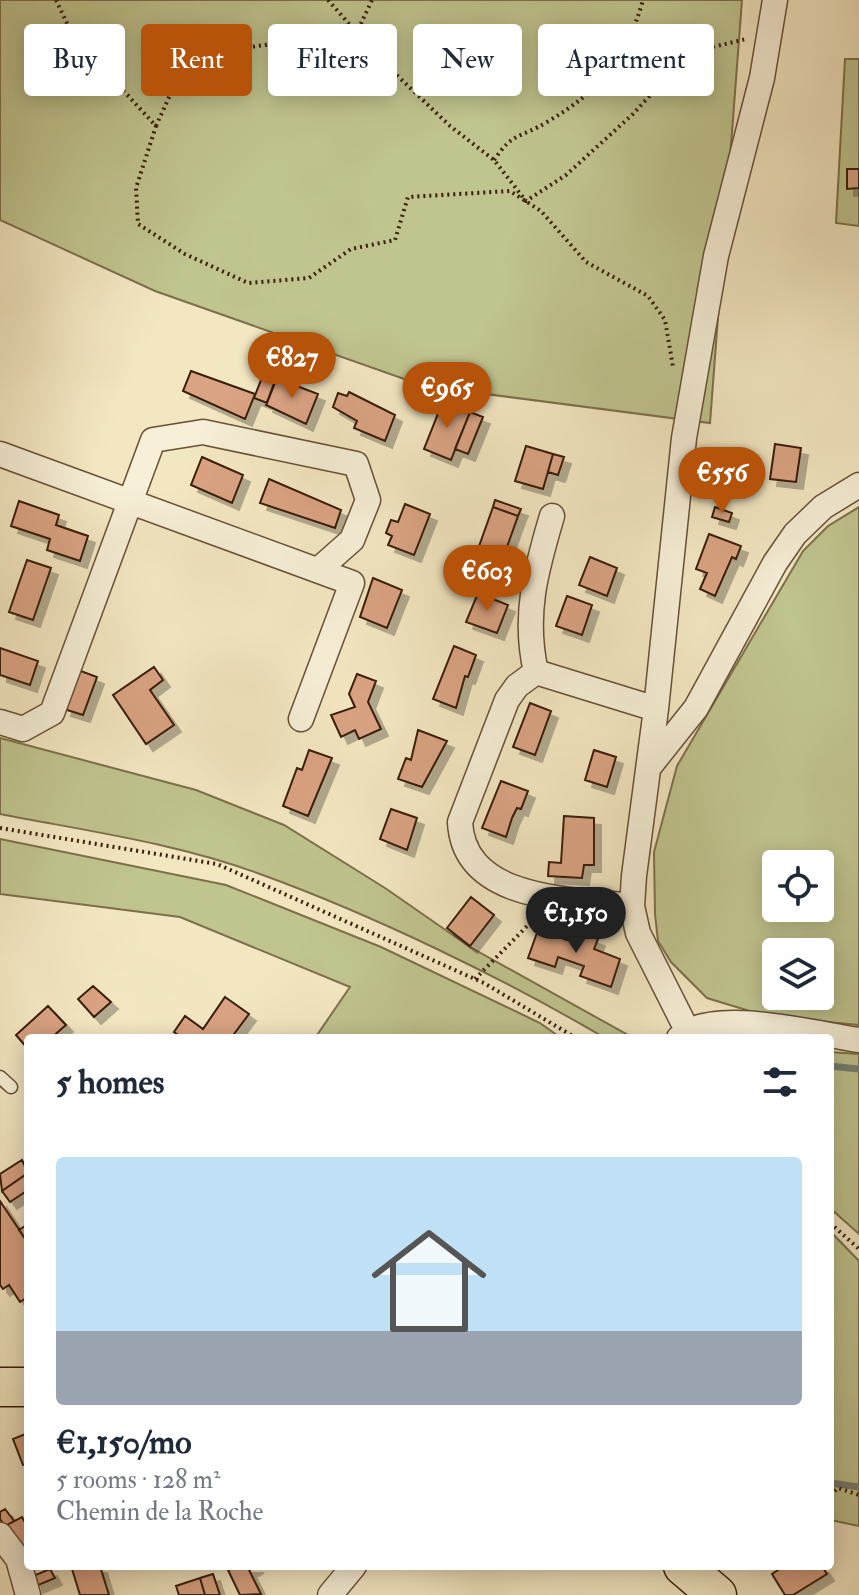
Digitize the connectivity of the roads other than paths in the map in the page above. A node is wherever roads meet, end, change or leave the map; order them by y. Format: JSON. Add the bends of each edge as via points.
{"nodes":[{"id":1,"x":775,"y":0,"type":"edge"},
{"id":2,"x":0,"y":454,"type":"edge"},
{"id":3,"x":859,"y":485,"type":"edge"},
{"id":4,"x":130,"y":501,"type":"junction"},
{"id":5,"x":552,"y":516,"type":"dead end"},
{"id":6,"x":318,"y":570,"type":"junction"},
{"id":7,"x":536,"y":672,"type":"junction"},
{"id":8,"x":656,"y":709,"type":"junction"},
{"id":9,"x":301,"y":719,"type":"dead end"},
{"id":10,"x":0,"y":722,"type":"edge"},
{"id":11,"x":649,"y":767,"type":"junction"},
{"id":12,"x":632,"y":906,"type":"junction"},
{"id":13,"x":683,"y":1034,"type":"edge"},
{"id":14,"x":815,"y":1034,"type":"edge"},
{"id":15,"x":834,"y":1037,"type":"edge"},
{"id":16,"x":859,"y":1040,"type":"edge"},
{"id":17,"x":0,"y":1077,"type":"edge"},
{"id":18,"x":11,"y":1087,"type":"dead end"},
{"id":19,"x":0,"y":1387,"type":"edge"},
{"id":20,"x":24,"y":1387,"type":"edge"},
{"id":21,"x":0,"y":1535,"type":"edge"},
{"id":22,"x":351,"y":1570,"type":"edge"},
{"id":23,"x":688,"y":1570,"type":"edge"},
{"id":24,"x":28,"y":1595,"type":"edge"},
{"id":25,"x":330,"y":1595,"type":"edge"},
{"id":26,"x":717,"y":1595,"type":"edge"}],
"edges":[{"from":1,"to":8,"type":"street","via":[[762,78],[716,256],[691,398]]},
{"from":2,"to":4,"type":"street"},
{"from":3,"to":11,"type":"street","via":[[823,507],[795,534],[696,708]]},
{"from":4,"to":6,"type":"street"},
{"from":4,"to":6,"type":"street","via":[[153,440],[203,432],[356,464],[368,500],[352,540]]},
{"from":4,"to":10,"type":"street","via":[[52,713],[23,729]]},
{"from":5,"to":7,"type":"street","via":[[532,583]]},
{"from":6,"to":9,"type":"street","via":[[352,583]]},
{"from":7,"to":8,"type":"street"},
{"from":7,"to":12,"type":"street","via":[[507,700],[465,804],[461,841],[482,870],[529,893]]},
{"from":8,"to":11,"type":"street"},
{"from":11,"to":12,"type":"street"},
{"from":12,"to":13,"type":"street","via":[[649,962]]},
{"from":13,"to":14,"type":"street","via":[[708,1023]]},
{"from":15,"to":16,"type":"street"},
{"from":17,"to":18,"type":"lane"},
{"from":19,"to":20,"type":"main road"},
{"from":21,"to":24,"type":"street","via":[[18,1559]]},
{"from":22,"to":25,"type":"street"},
{"from":23,"to":26,"type":"main road"}]}
